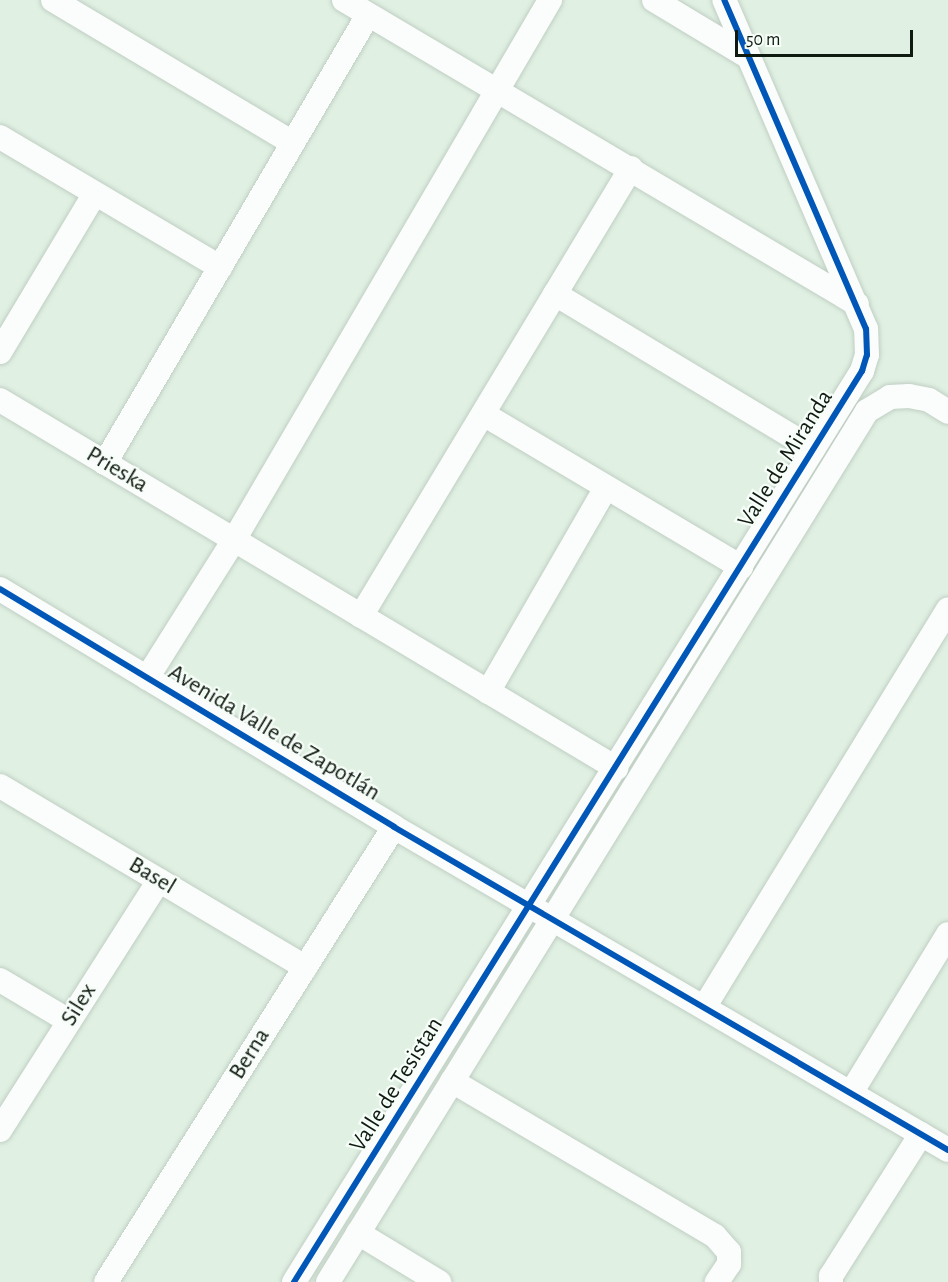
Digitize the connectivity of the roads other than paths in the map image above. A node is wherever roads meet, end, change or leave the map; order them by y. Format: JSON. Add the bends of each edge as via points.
{"nodes":[{"id":1,"x":53,"y":0,"type":"edge"},
{"id":2,"x":344,"y":0,"type":"edge"},
{"id":3,"x":550,"y":0,"type":"edge"},
{"id":4,"x":654,"y":0,"type":"edge"},
{"id":5,"x":724,"y":0,"type":"edge"},
{"id":6,"x":368,"y":15,"type":"junction"},
{"id":7,"x":747,"y":56,"type":"junction"},
{"id":8,"x":497,"y":91,"type":"junction"},
{"id":9,"x":0,"y":137,"type":"edge"},
{"id":10,"x":293,"y":143,"type":"junction"},
{"id":11,"x":631,"y":168,"type":"junction"},
{"id":12,"x":94,"y":195,"type":"junction"},
{"id":13,"x":220,"y":267,"type":"junction"},
{"id":14,"x":555,"y":294,"type":"junction"},
{"id":15,"x":857,"y":304,"type":"junction"},
{"id":16,"x":0,"y":352,"type":"edge"},
{"id":17,"x":0,"y":400,"type":"edge"},
{"id":18,"x":948,"y":412,"type":"edge"},
{"id":19,"x":485,"y":415,"type":"junction"},
{"id":20,"x":813,"y":449,"type":"junction"},
{"id":21,"x":105,"y":463,"type":"junction"},
{"id":22,"x":606,"y":488,"type":"junction"},
{"id":23,"x":234,"y":540,"type":"junction"},
{"id":24,"x":741,"y":567,"type":"junction"},
{"id":25,"x":0,"y":589,"type":"edge"},
{"id":26,"x":948,"y":609,"type":"edge"},
{"id":27,"x":361,"y":616,"type":"junction"},
{"id":28,"x":147,"y":678,"type":"junction"},
{"id":29,"x":488,"y":692,"type":"junction"},
{"id":30,"x":616,"y":768,"type":"junction"},
{"id":31,"x":0,"y":786,"type":"edge"},
{"id":32,"x":394,"y":826,"type":"junction"},
{"id":33,"x":159,"y":880,"type":"junction"},
{"id":34,"x":530,"y":907,"type":"junction"},
{"id":35,"x":553,"y":920,"type":"junction"},
{"id":36,"x":948,"y":934,"type":"edge"},
{"id":37,"x":305,"y":967,"type":"junction"},
{"id":38,"x":0,"y":980,"type":"edge"},
{"id":39,"x":705,"y":1006,"type":"junction"},
{"id":40,"x":69,"y":1021,"type":"junction"},
{"id":41,"x":453,"y":1081,"type":"junction"},
{"id":42,"x":851,"y":1093,"type":"junction"},
{"id":43,"x":0,"y":1130,"type":"edge"},
{"id":44,"x":921,"y":1134,"type":"junction"},
{"id":45,"x":948,"y":1150,"type":"edge"},
{"id":46,"x":358,"y":1233,"type":"junction"},
{"id":47,"x":106,"y":1282,"type":"edge"},
{"id":48,"x":294,"y":1282,"type":"edge"},
{"id":49,"x":327,"y":1282,"type":"edge"},
{"id":50,"x":439,"y":1282,"type":"edge"},
{"id":51,"x":717,"y":1282,"type":"edge"},
{"id":52,"x":831,"y":1282,"type":"edge"}],
"edges":[{"from":1,"to":10,"type":"street"},
{"from":2,"to":6,"type":"street"},
{"from":3,"to":8,"type":"street"},
{"from":4,"to":7,"type":"street"},
{"from":5,"to":7,"type":"street","name":"Valle de Miranda"},
{"from":6,"to":8,"type":"street"},
{"from":6,"to":10,"type":"street"},
{"from":7,"to":15,"type":"street","name":"Valle de Miranda"},
{"from":8,"to":11,"type":"street"},
{"from":8,"to":23,"type":"street"},
{"from":9,"to":12,"type":"street"},
{"from":10,"to":13,"type":"street"},
{"from":11,"to":14,"type":"street"},
{"from":11,"to":15,"type":"street"},
{"from":12,"to":13,"type":"street"},
{"from":12,"to":16,"type":"street"},
{"from":13,"to":21,"type":"street"},
{"from":14,"to":19,"type":"street"},
{"from":14,"to":20,"type":"street"},
{"from":15,"to":20,"type":"street","name":"Valle de Miranda","via":[[866,329],[867,355],[862,371]]},
{"from":17,"to":21,"type":"street","name":"Prieska"},
{"from":18,"to":35,"type":"street","via":[[930,400],[909,396],[890,397],[867,411]]},
{"from":19,"to":22,"type":"street"},
{"from":19,"to":27,"type":"street"},
{"from":20,"to":24,"type":"street","name":"Valle de Miranda"},
{"from":21,"to":23,"type":"street","name":"Prieska"},
{"from":22,"to":24,"type":"street"},
{"from":22,"to":29,"type":"street"},
{"from":23,"to":27,"type":"street","name":"Prieska"},
{"from":23,"to":28,"type":"street"},
{"from":24,"to":30,"type":"street","name":"Valle de Miranda"},
{"from":25,"to":28,"type":"street","name":"Avenida Valle de Zapotlán"},
{"from":26,"to":39,"type":"street"},
{"from":27,"to":29,"type":"street","name":"Prieska"},
{"from":28,"to":32,"type":"street","name":"Avenida Valle de Zapotlán"},
{"from":29,"to":30,"type":"street","name":"Prieska"},
{"from":30,"to":34,"type":"street","name":"Valle de Miranda"},
{"from":31,"to":33,"type":"street","name":"Basel"},
{"from":32,"to":34,"type":"street","name":"Avenida Valle de Zapotlán"},
{"from":32,"to":37,"type":"street","name":"Berna"},
{"from":33,"to":37,"type":"street","name":"Basel"},
{"from":33,"to":40,"type":"street","name":"Silex"},
{"from":34,"to":35,"type":"street","name":"Avenida Valle de Zapotlán"},
{"from":34,"to":48,"type":"street","name":"Valle de Tesistan"},
{"from":35,"to":39,"type":"street","name":"Avenida Valle de Zapotlán"},
{"from":35,"to":41,"type":"street"},
{"from":36,"to":42,"type":"street"},
{"from":37,"to":47,"type":"street","name":"Berna"},
{"from":38,"to":40,"type":"street"},
{"from":39,"to":42,"type":"street","name":"Avenida Valle de Zapotlán"},
{"from":40,"to":43,"type":"street","name":"Silex"},
{"from":41,"to":46,"type":"street"},
{"from":41,"to":51,"type":"street","via":[[715,1236],[729,1252],[729,1264]]},
{"from":42,"to":44,"type":"street","name":"Avenida Valle de Zapotlán"},
{"from":44,"to":45,"type":"street","name":"Avenida Valle de Zapotlán"},
{"from":44,"to":52,"type":"street","via":[[831,1276]]},
{"from":46,"to":49,"type":"street"},
{"from":46,"to":50,"type":"street"}]}
